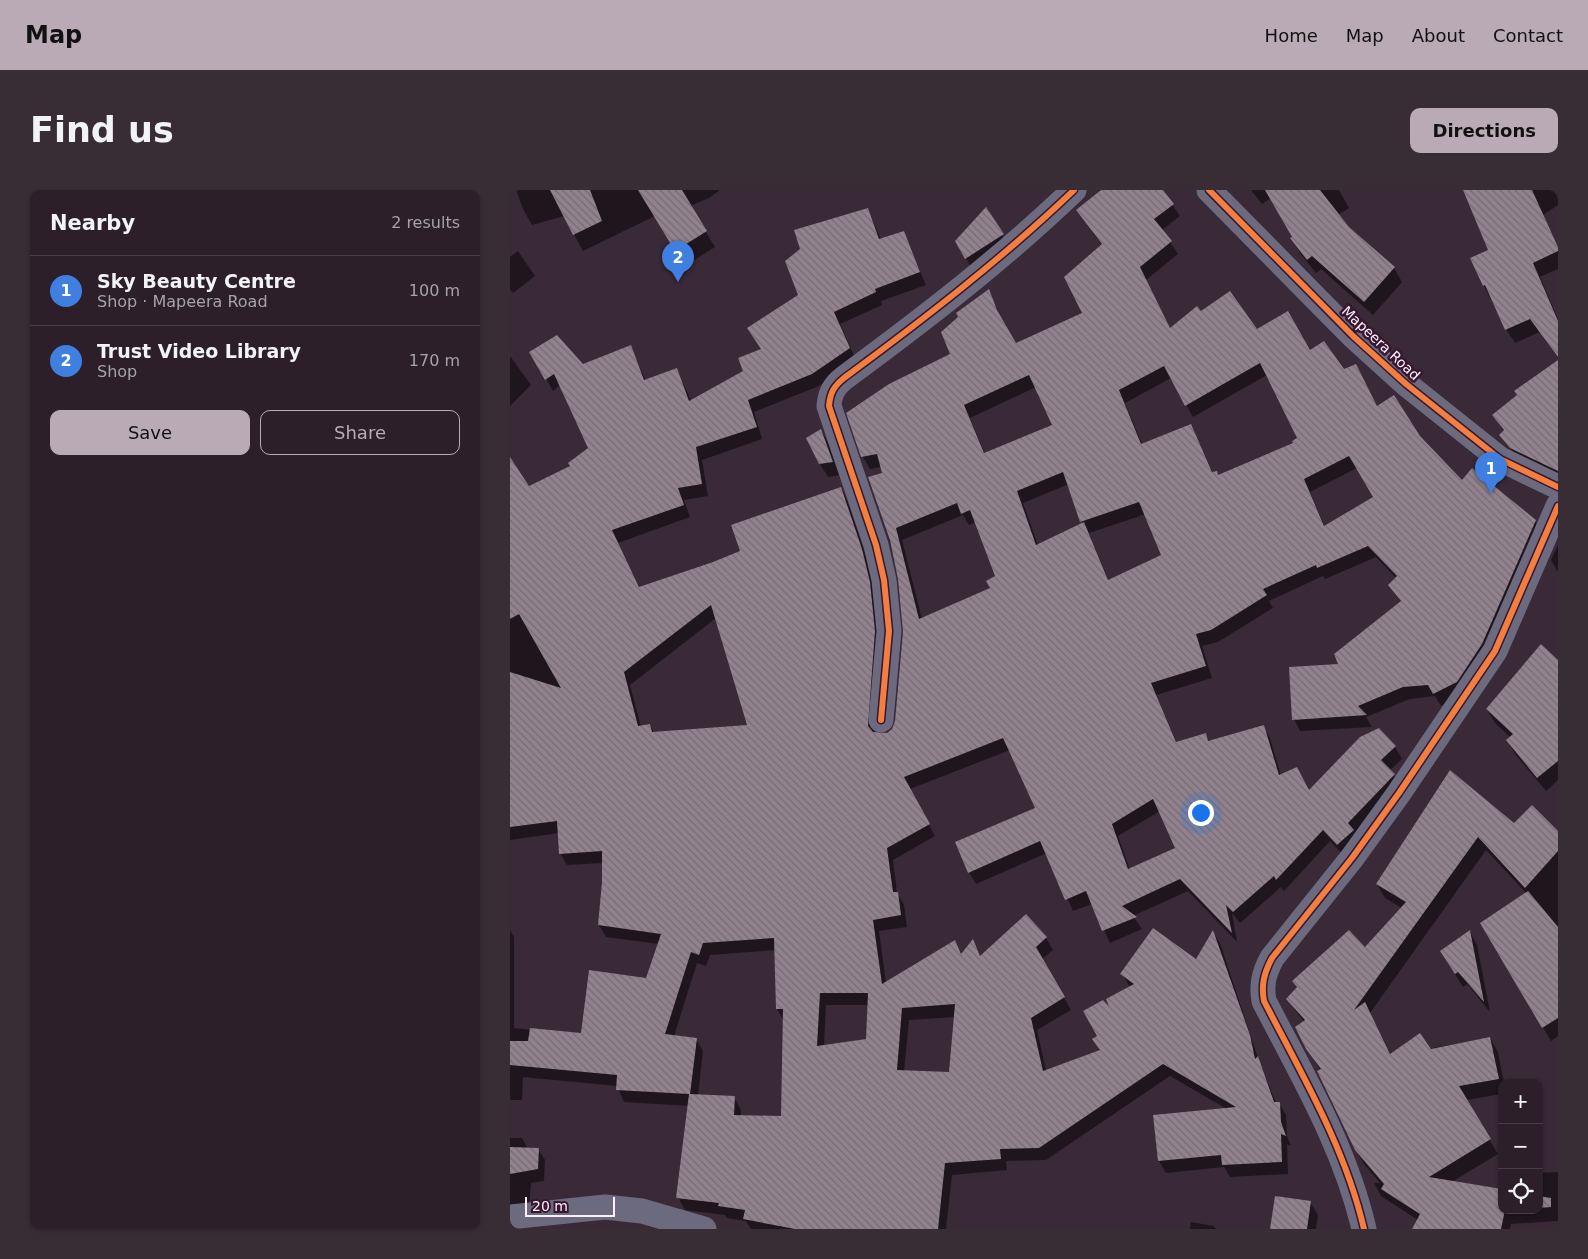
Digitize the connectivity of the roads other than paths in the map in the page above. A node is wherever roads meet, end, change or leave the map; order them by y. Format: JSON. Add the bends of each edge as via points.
{"nodes":[{"id":1,"x":1074,"y":190,"type":"edge"},
{"id":2,"x":1208,"y":190,"type":"edge"},
{"id":3,"x":1558,"y":487,"type":"edge"},
{"id":4,"x":1558,"y":506,"type":"edge"},
{"id":5,"x":881,"y":720,"type":"dead end"},
{"id":6,"x":510,"y":1217,"type":"edge"},
{"id":7,"x":704,"y":1229,"type":"edge"},
{"id":8,"x":1364,"y":1229,"type":"edge"}],
"edges":[{"from":1,"to":5,"type":"street","via":[[1024,237],[920,322],[835,385],[830,395],[829,406],[876,545],[884,580],[889,631]]},
{"from":2,"to":3,"type":"street","name":"Mapeera Road","via":[[1353,336],[1406,384],[1500,459]]},
{"from":4,"to":8,"type":"street","via":[[1495,651],[1399,793],[1266,970],[1262,988],[1264,1002],[1330,1129],[1344,1161]]},
{"from":6,"to":7,"type":"street","via":[[605,1208],[642,1211]]}]}
